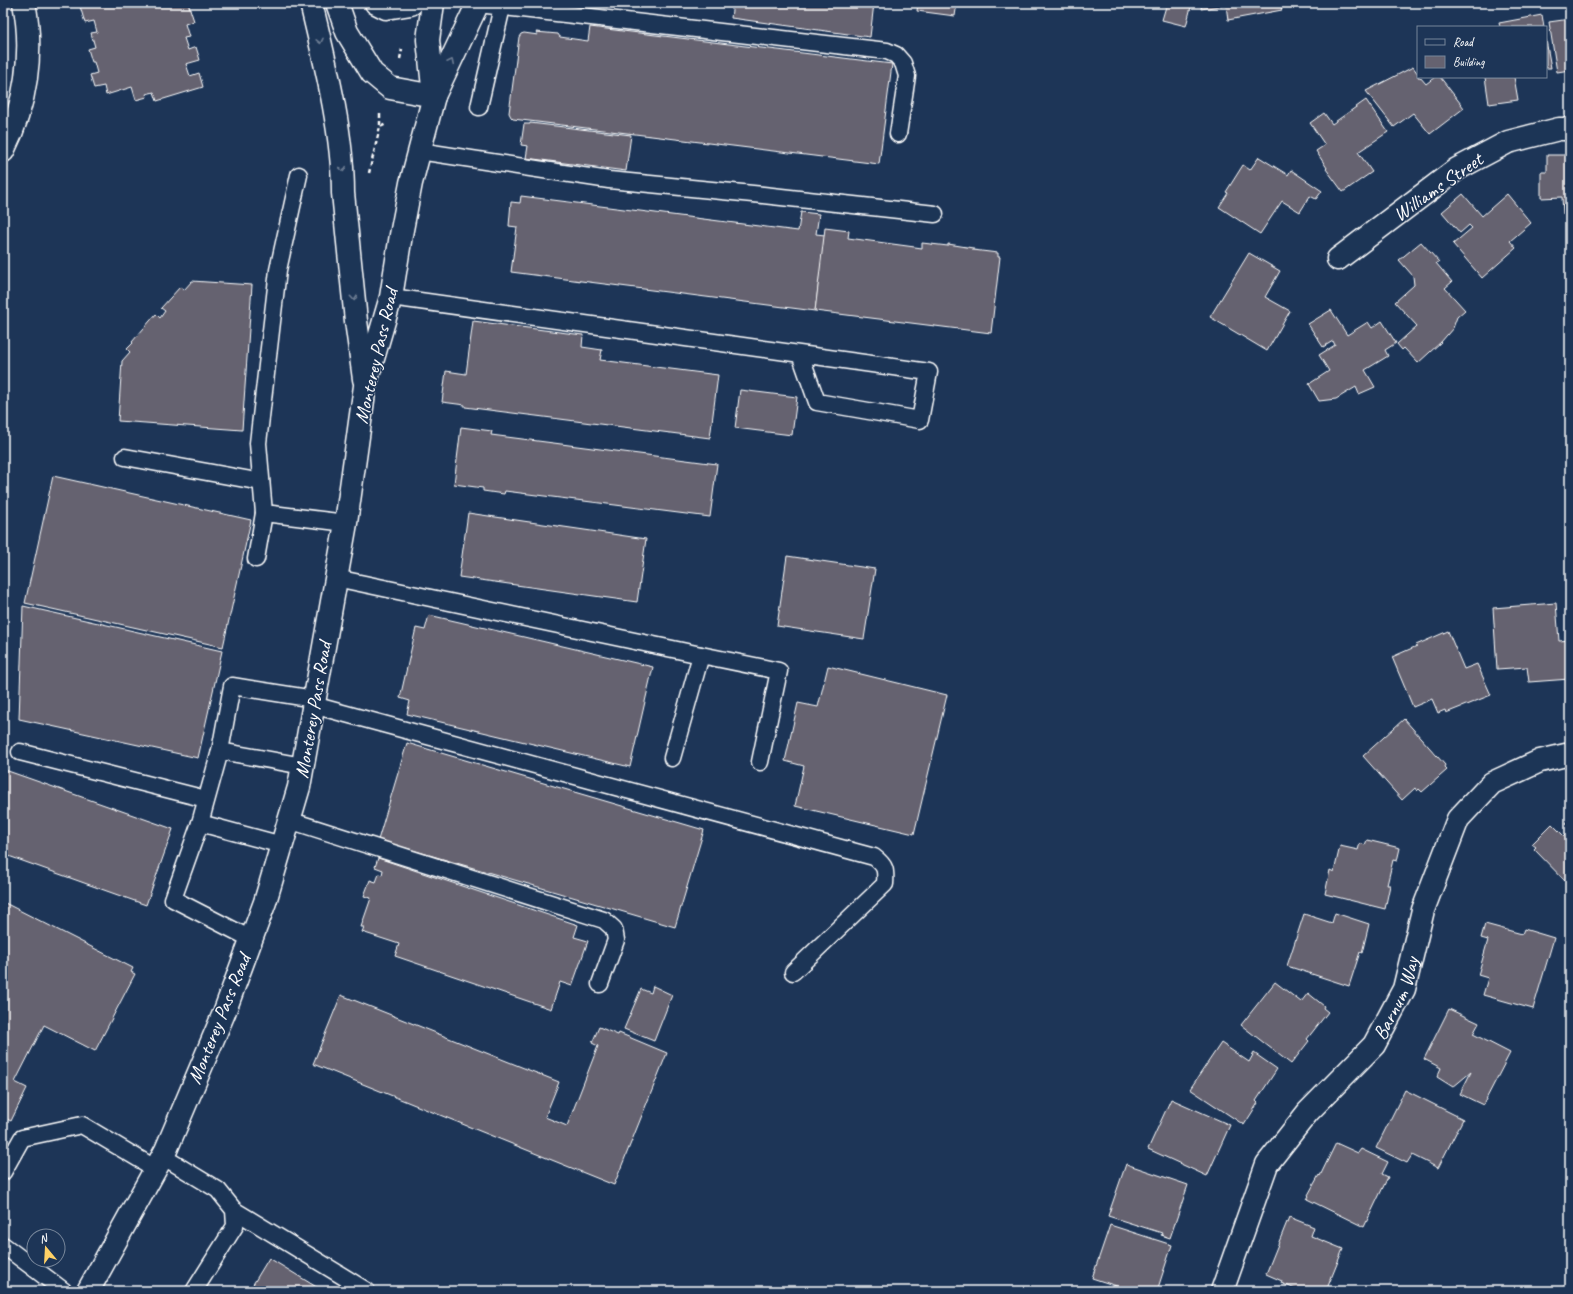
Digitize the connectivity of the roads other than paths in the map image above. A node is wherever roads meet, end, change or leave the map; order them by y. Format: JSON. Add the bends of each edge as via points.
{"nodes":[{"id":1,"x":24,"y":3,"type":"edge"},
{"id":2,"x":311,"y":3,"type":"edge"},
{"id":3,"x":337,"y":3,"type":"edge"},
{"id":4,"x":376,"y":3,"type":"edge"},
{"id":5,"x":412,"y":3,"type":"edge"},
{"id":6,"x":433,"y":3,"type":"edge"},
{"id":7,"x":478,"y":3,"type":"edge"},
{"id":8,"x":502,"y":7,"type":"junction"},
{"id":9,"x":434,"y":96,"type":"junction"},
{"id":10,"x":479,"y":107,"type":"dead end"},
{"id":11,"x":1570,"y":129,"type":"edge"},
{"id":12,"x":898,"y":134,"type":"dead end"},
{"id":13,"x":3,"y":151,"type":"edge"},
{"id":14,"x":419,"y":151,"type":"junction"},
{"id":15,"x":299,"y":175,"type":"dead end"},
{"id":16,"x":935,"y":214,"type":"dead end"},
{"id":17,"x":1338,"y":259,"type":"dead end"},
{"id":18,"x":392,"y":297,"type":"junction"},
{"id":19,"x":800,"y":354,"type":"junction"},
{"id":20,"x":365,"y":386,"type":"junction"},
{"id":21,"x":125,"y":457,"type":"dead end"},
{"id":22,"x":261,"y":482,"type":"junction"},
{"id":23,"x":264,"y":513,"type":"junction"},
{"id":24,"x":346,"y":523,"type":"junction"},
{"id":25,"x":256,"y":559,"type":"dead end"},
{"id":26,"x":336,"y":578,"type":"junction"},
{"id":27,"x":701,"y":656,"type":"junction"},
{"id":28,"x":314,"y":702,"type":"junction"},
{"id":29,"x":220,"y":751,"type":"junction"},
{"id":30,"x":20,"y":752,"type":"dead end"},
{"id":31,"x":1570,"y":754,"type":"edge"},
{"id":32,"x":672,"y":758,"type":"dead end"},
{"id":33,"x":760,"y":762,"type":"dead end"},
{"id":34,"x":303,"y":766,"type":"junction"},
{"id":35,"x":206,"y":799,"type":"junction"},
{"id":36,"x":289,"y":820,"type":"junction"},
{"id":37,"x":200,"y":823,"type":"junction"},
{"id":38,"x":282,"y":845,"type":"junction"},
{"id":39,"x":251,"y":939,"type":"junction"},
{"id":40,"x":793,"y":972,"type":"dead end"},
{"id":41,"x":600,"y":984,"type":"dead end"},
{"id":42,"x":159,"y":1162,"type":"junction"},
{"id":43,"x":3,"y":1172,"type":"edge"},
{"id":44,"x":234,"y":1210,"type":"junction"},
{"id":45,"x":3,"y":1245,"type":"edge"},
{"id":46,"x":64,"y":1291,"type":"edge"},
{"id":47,"x":88,"y":1291,"type":"edge"},
{"id":48,"x":194,"y":1291,"type":"edge"},
{"id":49,"x":367,"y":1291,"type":"edge"},
{"id":50,"x":1222,"y":1291,"type":"edge"}],
"edges":[{"from":1,"to":13,"type":"main road","via":[[28,38],[27,63],[18,116]]},
{"from":2,"to":20,"type":"main road","one_way":true,"via":[[333,104],[343,173],[356,321]]},
{"from":3,"to":9,"type":"main road","via":[[347,32],[372,73],[390,88]]},
{"from":4,"to":5,"type":"main road","via":[[386,8]]},
{"from":6,"to":9,"type":"main road","name":"Monterey Pass Road","via":[[428,40]]},
{"from":7,"to":8,"type":"lane"},
{"from":9,"to":7,"type":"main road","name":"Monterey Pass Road","one_way":true},
{"from":8,"to":10,"type":"lane"},
{"from":8,"to":12,"type":"lane","via":[[887,50],[903,63],[907,76]]},
{"from":9,"to":14,"type":"main road","name":"Monterey Pass Road"},
{"from":11,"to":17,"type":"main road","name":"Williams Street","via":[[1559,129],[1508,142],[1457,169]]},
{"from":14,"to":16,"type":"lane","via":[[609,180]]},
{"from":14,"to":18,"type":"main road","name":"Monterey Pass Road","via":[[400,235]]},
{"from":15,"to":22,"type":"lane","via":[[277,278],[258,443]]},
{"from":18,"to":19,"type":"lane"},
{"from":18,"to":20,"type":"main road","name":"Monterey Pass Road"},
{"from":19,"to":19,"type":"lane","via":[[929,372],[920,420],[817,402]]},
{"from":20,"to":24,"type":"main road","name":"Monterey Pass Road"},
{"from":21,"to":22,"type":"lane"},
{"from":22,"to":23,"type":"lane"},
{"from":23,"to":24,"type":"lane"},
{"from":23,"to":25,"type":"lane"},
{"from":24,"to":26,"type":"main road","name":"Monterey Pass Road"},
{"from":26,"to":27,"type":"lane"},
{"from":26,"to":28,"type":"main road","name":"Monterey Pass Road"},
{"from":27,"to":32,"type":"lane"},
{"from":27,"to":33,"type":"lane","via":[[779,670]]},
{"from":28,"to":29,"type":"lane","via":[[232,686]]},
{"from":28,"to":34,"type":"main road","name":"Monterey Pass Road"},
{"from":28,"to":40,"type":"lane","via":[[874,857],[882,864],[886,873],[885,884]]},
{"from":29,"to":34,"type":"lane"},
{"from":29,"to":35,"type":"lane"},
{"from":30,"to":35,"type":"lane"},
{"from":31,"to":50,"type":"main road","name":"Barnum Way","via":[[1540,761],[1492,783],[1458,819],[1423,910],[1404,989],[1374,1045],[1308,1112],[1267,1164]]},
{"from":34,"to":36,"type":"main road","name":"Monterey Pass Road"},
{"from":35,"to":37,"type":"lane"},
{"from":36,"to":38,"type":"main road","name":"Monterey Pass Road"},
{"from":36,"to":41,"type":"lane","via":[[604,920],[614,930],[616,940]]},
{"from":37,"to":38,"type":"lane"},
{"from":37,"to":39,"type":"lane","via":[[173,898]]},
{"from":38,"to":39,"type":"main road","name":"Monterey Pass Road"},
{"from":39,"to":42,"type":"main road","name":"Monterey Pass Road","via":[[224,1013]]},
{"from":42,"to":43,"type":"lane","via":[[82,1125],[22,1138]]},
{"from":42,"to":44,"type":"lane","via":[[218,1190]]},
{"from":42,"to":47,"type":"main road","name":"Monterey Pass Road"},
{"from":44,"to":48,"type":"lane","via":[[235,1226]]},
{"from":44,"to":49,"type":"lane"},
{"from":45,"to":46,"type":"lane"}]}
